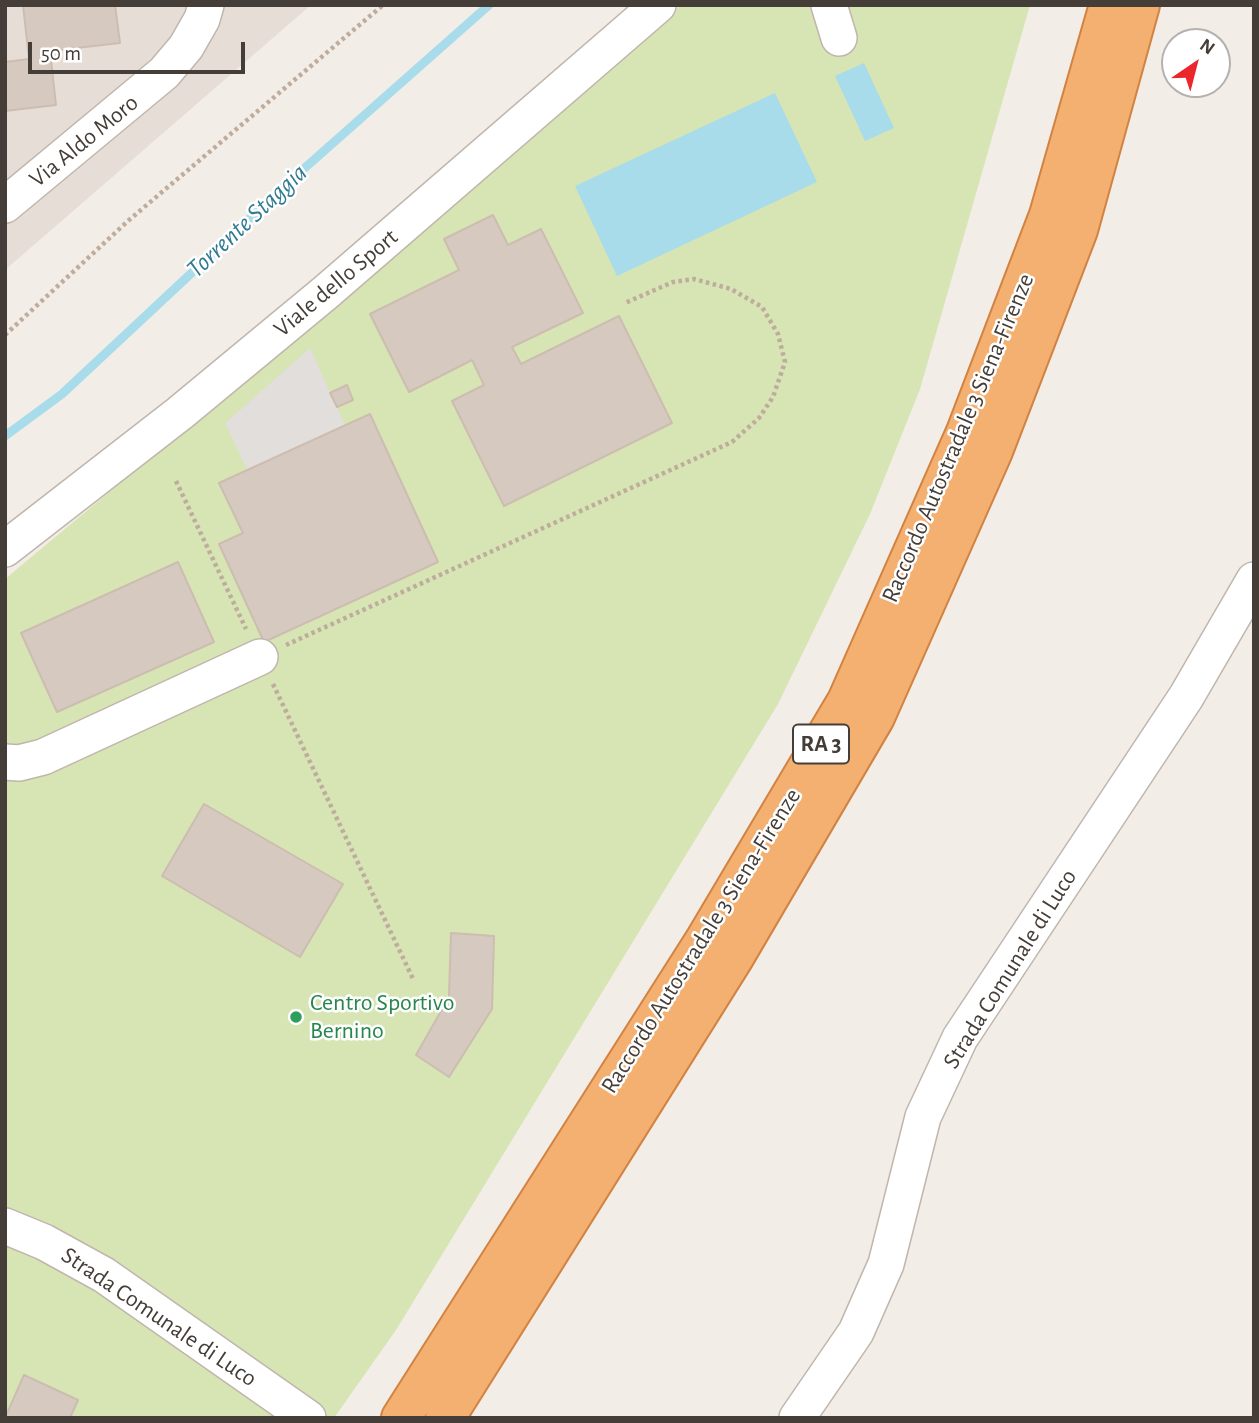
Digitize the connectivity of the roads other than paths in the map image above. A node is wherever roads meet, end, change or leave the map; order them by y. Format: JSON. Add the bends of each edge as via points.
{"nodes":[{"id":1,"x":206,"y":5,"type":"edge"},
{"id":2,"x":658,"y":5,"type":"edge"},
{"id":3,"x":1109,"y":5,"type":"edge"},
{"id":4,"x":1140,"y":5,"type":"edge"},
{"id":5,"x":5,"y":205,"type":"edge"},
{"id":6,"x":5,"y":548,"type":"edge"},
{"id":7,"x":1254,"y":580,"type":"edge"},
{"id":8,"x":260,"y":657,"type":"road end"},
{"id":9,"x":5,"y":762,"type":"edge"},
{"id":10,"x":5,"y":1226,"type":"edge"},
{"id":11,"x":307,"y":1417,"type":"edge"},
{"id":12,"x":401,"y":1418,"type":"edge"},
{"id":13,"x":445,"y":1418,"type":"edge"},
{"id":14,"x":797,"y":1418,"type":"edge"}],
"edges":[{"from":1,"to":5,"type":"street","name":"Via Aldo Moro","via":[[186,47],[164,73]]},
{"from":2,"to":6,"type":"street","name":"Viale dello Sport","via":[[315,302]]},
{"from":3,"to":12,"type":"highway","name":"Raccordo Autostradale 3 Siena-Firenze","number":"RA 3","via":[[1049,215],[966,432],[847,701],[705,940]]},
{"from":4,"to":13,"type":"highway","name":"Raccordo Autostradale 3 Siena-Firenze","number":"RA 3","via":[[1078,230],[993,451],[875,717],[733,958]]},
{"from":7,"to":14,"type":"street","name":"Strada Comunale di Luco","via":[[1186,697],[960,1038],[923,1116],[886,1264],[856,1332]]},
{"from":8,"to":9,"type":"street","via":[[43,757]]},
{"from":10,"to":11,"type":"street","name":"Strada Comunale di Luco","via":[[104,1275]]}]}
